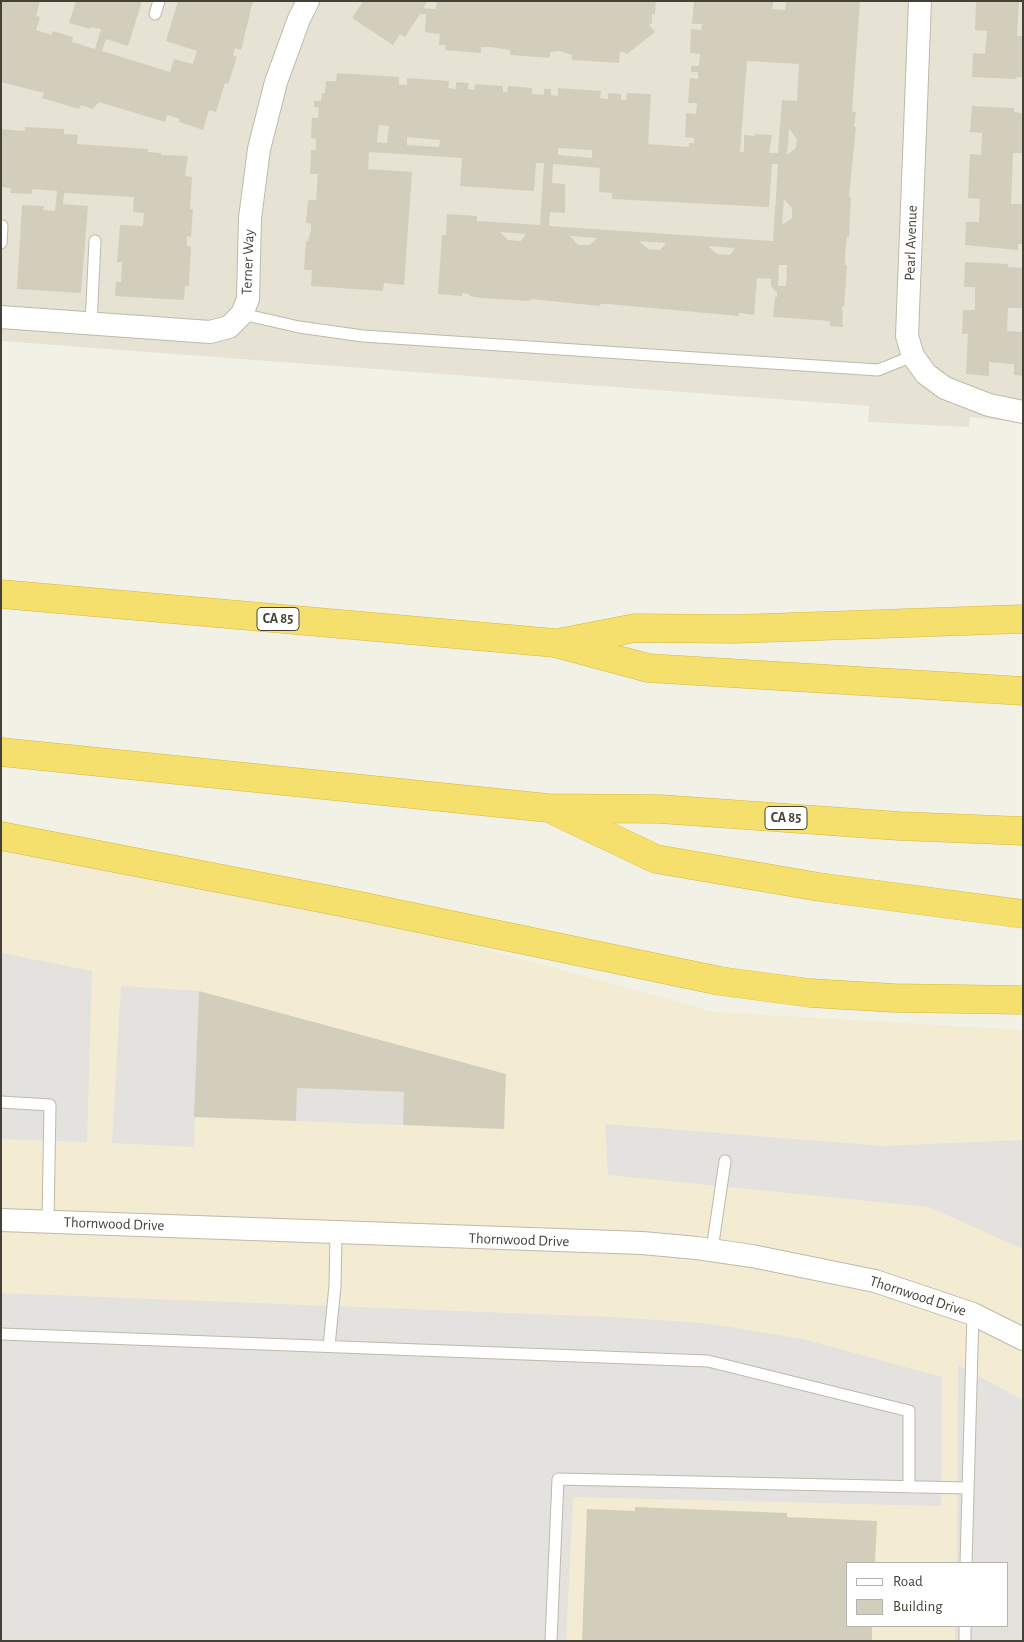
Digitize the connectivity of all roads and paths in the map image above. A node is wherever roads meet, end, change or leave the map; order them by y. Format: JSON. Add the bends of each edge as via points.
{"nodes":[{"id":1,"x":159,"y":1,"type":"edge"},
{"id":2,"x":308,"y":1,"type":"edge"},
{"id":3,"x":920,"y":1,"type":"edge"},
{"id":4,"x":155,"y":14,"type":"dead end"},
{"id":5,"x":2,"y":226,"type":"dead end"},
{"id":6,"x":95,"y":241,"type":"dead end"},
{"id":7,"x":1,"y":243,"type":"edge"},
{"id":8,"x":242,"y":314,"type":"junction"},
{"id":9,"x":1,"y":316,"type":"edge"},
{"id":10,"x":91,"y":324,"type":"junction"},
{"id":11,"x":913,"y":356,"type":"junction"},
{"id":12,"x":1023,"y":412,"type":"edge"},
{"id":13,"x":1,"y":594,"type":"edge"},
{"id":14,"x":1023,"y":619,"type":"edge"},
{"id":15,"x":554,"y":643,"type":"junction"},
{"id":16,"x":1023,"y":691,"type":"edge"},
{"id":17,"x":1,"y":752,"type":"edge"},
{"id":18,"x":548,"y":808,"type":"junction"},
{"id":19,"x":1023,"y":831,"type":"edge"},
{"id":20,"x":1,"y":836,"type":"edge"},
{"id":21,"x":1023,"y":914,"type":"edge"},
{"id":22,"x":1023,"y":1000,"type":"edge"},
{"id":23,"x":1,"y":1102,"type":"edge"},
{"id":24,"x":724,"y":1161,"type":"dead end"},
{"id":25,"x":1,"y":1220,"type":"edge"},
{"id":26,"x":48,"y":1222,"type":"junction"},
{"id":27,"x":336,"y":1234,"type":"junction"},
{"id":28,"x":712,"y":1250,"type":"junction"},
{"id":29,"x":973,"y":1314,"type":"junction"},
{"id":30,"x":1,"y":1334,"type":"edge"},
{"id":31,"x":1023,"y":1339,"type":"edge"},
{"id":32,"x":330,"y":1346,"type":"junction"},
{"id":33,"x":909,"y":1487,"type":"junction"},
{"id":34,"x":968,"y":1488,"type":"junction"},
{"id":35,"x":966,"y":1562,"type":"edge"},
{"id":36,"x":965,"y":1627,"type":"edge"},
{"id":37,"x":551,"y":1641,"type":"edge"},
{"id":38,"x":965,"y":1641,"type":"edge"}],
"edges":[{"from":1,"to":4,"type":"lane"},
{"from":2,"to":8,"type":"street","name":"Terner Way","via":[[276,82],[259,149],[250,218],[248,299]]},
{"from":3,"to":11,"type":"street","name":"Pearl Avenue","via":[[907,336]]},
{"from":5,"to":7,"type":"lane"},
{"from":6,"to":10,"type":"lane"},
{"from":8,"to":10,"type":"street","name":"Terner Way","via":[[229,327],[210,332]]},
{"from":8,"to":11,"type":"lane","via":[[299,327],[363,336],[878,370]]},
{"from":9,"to":10,"type":"street","name":"Terner Way"},
{"from":11,"to":12,"type":"street","name":"Pearl Avenue","via":[[926,374],[945,388],[989,405]]},
{"from":13,"to":15,"type":"highway","number":"CA 85"},
{"from":14,"to":15,"type":"highway","via":[[734,629],[635,628]]},
{"from":15,"to":16,"type":"highway","number":"CA 85","via":[[648,668]]},
{"from":17,"to":18,"type":"highway","number":"CA 85"},
{"from":18,"to":19,"type":"highway","number":"CA 85","via":[[660,809],[899,826]]},
{"from":18,"to":21,"type":"highway","via":[[656,859],[819,887]]},
{"from":20,"to":22,"type":"highway","via":[[341,902],[720,981],[810,993]]},
{"from":23,"to":26,"type":"lane","via":[[50,1105]]},
{"from":24,"to":28,"type":"lane"},
{"from":25,"to":26,"type":"street","name":"Thornwood Drive"},
{"from":26,"to":27,"type":"street","name":"Thornwood Drive"},
{"from":27,"to":28,"type":"street","name":"Thornwood Drive","via":[[642,1243]]},
{"from":27,"to":32,"type":"lane"},
{"from":28,"to":29,"type":"street","name":"Thornwood Drive","via":[[821,1268],[875,1281]]},
{"from":29,"to":31,"type":"street","name":"Thornwood Drive"},
{"from":29,"to":34,"type":"lane"},
{"from":30,"to":32,"type":"lane"},
{"from":32,"to":33,"type":"lane","via":[[708,1361],[909,1411]]},
{"from":33,"to":34,"type":"lane"},
{"from":33,"to":37,"type":"lane","via":[[558,1479]]},
{"from":34,"to":35,"type":"lane"},
{"from":36,"to":38,"type":"lane"}]}
